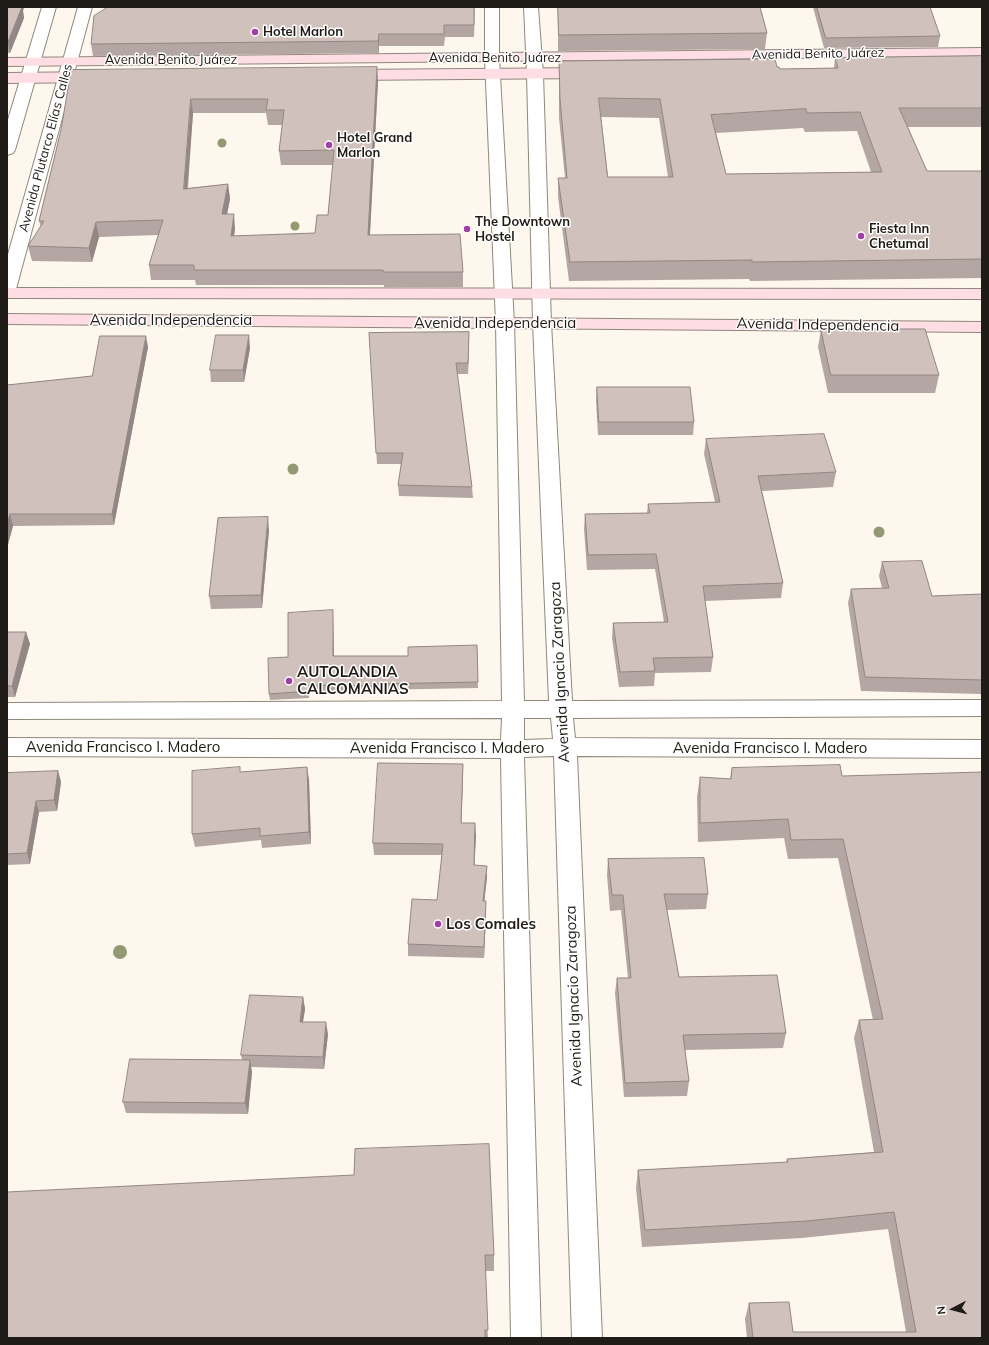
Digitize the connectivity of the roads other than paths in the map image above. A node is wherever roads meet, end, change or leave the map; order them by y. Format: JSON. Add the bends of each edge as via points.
{"nodes":[{"id":1,"x":49,"y":7,"type":"edge"},
{"id":2,"x":85,"y":7,"type":"edge"},
{"id":3,"x":492,"y":7,"type":"edge"},
{"id":4,"x":531,"y":7,"type":"edge"},
{"id":5,"x":982,"y":52,"type":"edge"},
{"id":6,"x":32,"y":61,"type":"junction"},
{"id":7,"x":70,"y":61,"type":"junction"},
{"id":8,"x":7,"y":62,"type":"edge"},
{"id":9,"x":492,"y":66,"type":"junction"},
{"id":10,"x":534,"y":66,"type":"junction"},
{"id":11,"x":607,"y":73,"type":"edge"},
{"id":12,"x":334,"y":75,"type":"edge"},
{"id":13,"x":66,"y":77,"type":"junction"},
{"id":14,"x":113,"y":77,"type":"edge"},
{"id":15,"x":7,"y":78,"type":"edge"},
{"id":16,"x":28,"y":78,"type":"junction"},
{"id":17,"x":7,"y":150,"type":"edge"},
{"id":18,"x":7,"y":290,"type":"edge"},
{"id":19,"x":541,"y":292,"type":"junction"},
{"id":20,"x":7,"y":293,"type":"edge"},
{"id":21,"x":504,"y":293,"type":"junction"},
{"id":22,"x":718,"y":293,"type":"junction"},
{"id":23,"x":982,"y":294,"type":"edge"},
{"id":24,"x":7,"y":319,"type":"edge"},
{"id":25,"x":506,"y":323,"type":"junction"},
{"id":26,"x":542,"y":323,"type":"junction"},
{"id":27,"x":726,"y":324,"type":"junction"},
{"id":28,"x":982,"y":327,"type":"edge"},
{"id":29,"x":982,"y":708,"type":"edge"},
{"id":30,"x":513,"y":710,"type":"junction"},
{"id":31,"x":561,"y":710,"type":"junction"},
{"id":32,"x":7,"y":711,"type":"edge"},
{"id":33,"x":7,"y":747,"type":"edge"},
{"id":34,"x":565,"y":747,"type":"junction"},
{"id":35,"x":512,"y":749,"type":"junction"},
{"id":36,"x":982,"y":749,"type":"edge"},
{"id":37,"x":526,"y":1338,"type":"edge"},
{"id":38,"x":587,"y":1338,"type":"edge"}],
"edges":[{"from":1,"to":6,"type":"street"},
{"from":2,"to":7,"type":"street","name":"Avenida Plutarco Elías Calles"},
{"from":3,"to":9,"type":"street"},
{"from":4,"to":10,"type":"street","name":"Avenida Ignacio Zaragoza"},
{"from":5,"to":10,"type":"main road","name":"Avenida Benito Juárez"},
{"from":6,"to":7,"type":"main road","name":"Avenida Benito Juárez"},
{"from":6,"to":8,"type":"main road","name":"Avenida Benito Juárez"},
{"from":6,"to":16,"type":"street"},
{"from":7,"to":9,"type":"main road","name":"Avenida Benito Juárez"},
{"from":7,"to":13,"type":"street","name":"Avenida Plutarco Elías Calles"},
{"from":9,"to":10,"type":"main road","name":"Avenida Benito Juárez"},
{"from":9,"to":12,"type":"main road","name":"Avenida Benito Juárez"},
{"from":9,"to":21,"type":"street"},
{"from":10,"to":11,"type":"main road","name":"Avenida Benito Juárez"},
{"from":10,"to":19,"type":"street","name":"Avenida Ignacio Zaragoza"},
{"from":13,"to":14,"type":"main road","name":"Avenida Benito Juárez"},
{"from":13,"to":16,"type":"main road","name":"Avenida Benito Juárez"},
{"from":13,"to":18,"type":"street","name":"Avenida Plutarco Elías Calles"},
{"from":15,"to":16,"type":"main road","name":"Avenida Benito Juárez"},
{"from":16,"to":17,"type":"street"},
{"from":19,"to":21,"type":"main road","name":"Avenida Independencia"},
{"from":19,"to":22,"type":"main road","name":"Avenida Independencia"},
{"from":19,"to":26,"type":"street","name":"Avenida Ignacio Zaragoza"},
{"from":20,"to":21,"type":"main road","name":"Avenida Independencia"},
{"from":21,"to":25,"type":"street"},
{"from":22,"to":23,"type":"main road","name":"Avenida Independencia"},
{"from":22,"to":27,"type":"main road"},
{"from":24,"to":25,"type":"main road","name":"Avenida Independencia"},
{"from":25,"to":26,"type":"main road","name":"Avenida Independencia"},
{"from":25,"to":30,"type":"street"},
{"from":26,"to":27,"type":"main road","name":"Avenida Independencia"},
{"from":26,"to":31,"type":"street","name":"Avenida Ignacio Zaragoza"},
{"from":27,"to":28,"type":"main road","name":"Avenida Independencia"},
{"from":29,"to":31,"type":"street"},
{"from":30,"to":31,"type":"street"},
{"from":30,"to":32,"type":"street"},
{"from":30,"to":35,"type":"street"},
{"from":31,"to":34,"type":"street","name":"Avenida Ignacio Zaragoza"},
{"from":33,"to":35,"type":"street","name":"Avenida Francisco I. Madero"},
{"from":34,"to":35,"type":"street","name":"Avenida Francisco I. Madero"},
{"from":34,"to":36,"type":"street","name":"Avenida Francisco I. Madero"},
{"from":34,"to":38,"type":"street","name":"Avenida Ignacio Zaragoza"},
{"from":35,"to":37,"type":"street"}]}
